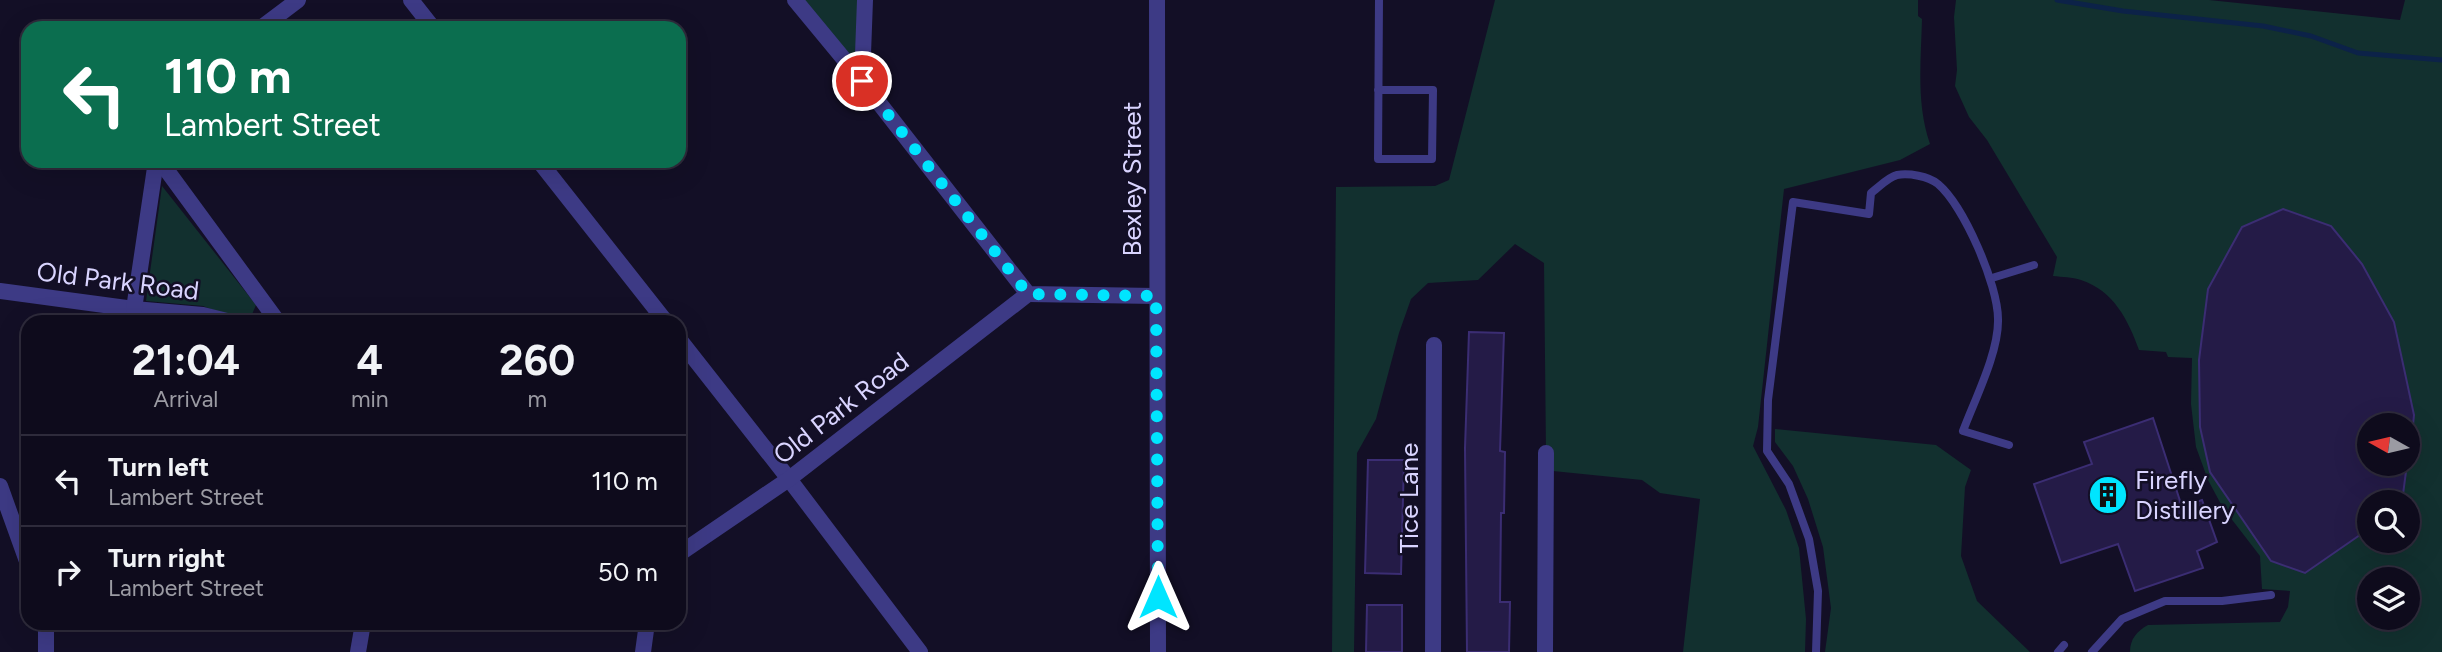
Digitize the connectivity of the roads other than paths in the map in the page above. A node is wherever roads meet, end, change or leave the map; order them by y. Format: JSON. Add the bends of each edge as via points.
{"nodes":[{"id":1,"x":298,"y":0,"type":"edge"},
{"id":2,"x":411,"y":0,"type":"edge"},
{"id":3,"x":795,"y":0,"type":"edge"},
{"id":4,"x":865,"y":0,"type":"edge"},
{"id":5,"x":1157,"y":0,"type":"edge"},
{"id":6,"x":1379,"y":0,"type":"edge"},
{"id":7,"x":270,"y":21,"type":"edge"},
{"id":8,"x":428,"y":21,"type":"edge"},
{"id":9,"x":862,"y":81,"type":"junction"},
{"id":10,"x":1378,"y":90,"type":"junction"},
{"id":11,"x":157,"y":168,"type":"edge"},
{"id":12,"x":163,"y":168,"type":"edge"},
{"id":13,"x":544,"y":168,"type":"edge"},
{"id":14,"x":2034,"y":265,"type":"dead end"},
{"id":15,"x":1992,"y":278,"type":"junction"},
{"id":16,"x":0,"y":291,"type":"edge"},
{"id":17,"x":1028,"y":294,"type":"junction"},
{"id":18,"x":1156,"y":296,"type":"junction"},
{"id":19,"x":134,"y":309,"type":"junction"},
{"id":20,"x":203,"y":315,"type":"edge"},
{"id":21,"x":273,"y":315,"type":"edge"},
{"id":22,"x":660,"y":315,"type":"edge"},
{"id":23,"x":1434,"y":345,"type":"dead end"},
{"id":24,"x":686,"y":348,"type":"edge"},
{"id":25,"x":2008,"y":445,"type":"dead end"},
{"id":26,"x":1546,"y":453,"type":"dead end"},
{"id":27,"x":789,"y":479,"type":"junction"},
{"id":28,"x":0,"y":486,"type":"edge"},
{"id":29,"x":21,"y":544,"type":"edge"},
{"id":30,"x":686,"y":549,"type":"edge"},
{"id":31,"x":2271,"y":595,"type":"dead end"},
{"id":32,"x":46,"y":630,"type":"edge"},
{"id":33,"x":362,"y":630,"type":"edge"},
{"id":34,"x":646,"y":630,"type":"edge"},
{"id":35,"x":46,"y":652,"type":"edge"},
{"id":36,"x":358,"y":652,"type":"edge"},
{"id":37,"x":643,"y":652,"type":"edge"},
{"id":38,"x":920,"y":652,"type":"edge"},
{"id":39,"x":1158,"y":652,"type":"edge"},
{"id":40,"x":1433,"y":652,"type":"edge"},
{"id":41,"x":1545,"y":652,"type":"edge"},
{"id":42,"x":1815,"y":652,"type":"edge"},
{"id":43,"x":2092,"y":652,"type":"edge"}],
"edges":[{"from":1,"to":7,"type":"street"},
{"from":2,"to":8,"type":"street"},
{"from":3,"to":9,"type":"street"},
{"from":4,"to":9,"type":"street"},
{"from":5,"to":18,"type":"street","name":"Bexley Street"},
{"from":6,"to":10,"type":"lane"},
{"from":9,"to":17,"type":"street"},
{"from":10,"to":10,"type":"lane","via":[[1378,159],[1432,159],[1433,90]]},
{"from":11,"to":19,"type":"street"},
{"from":12,"to":21,"type":"street"},
{"from":13,"to":22,"type":"street"},
{"from":14,"to":15,"type":"lane"},
{"from":15,"to":25,"type":"lane","via":[[1998,319],[1990,362],[1963,430]]},
{"from":15,"to":42,"type":"lane","via":[[1960,213],[1937,184],[1916,175],[1894,176],[1871,193],[1869,214],[1793,202],[1768,400],[1767,451],[1789,484],[1809,539],[1818,591]]},
{"from":16,"to":19,"type":"street","name":"Old Park Road"},
{"from":17,"to":18,"type":"street"},
{"from":17,"to":27,"type":"street","name":"Old Park Road"},
{"from":18,"to":39,"type":"street","name":"Bexley Street"},
{"from":19,"to":20,"type":"street","name":"Old Park Road"},
{"from":23,"to":40,"type":"street","name":"Tice Lane"},
{"from":24,"to":27,"type":"street"},
{"from":26,"to":41,"type":"street"},
{"from":27,"to":30,"type":"street","name":"Old Park Road"},
{"from":27,"to":38,"type":"street"},
{"from":28,"to":29,"type":"street"},
{"from":31,"to":43,"type":"lane","via":[[2165,601],[2122,619]]},
{"from":32,"to":35,"type":"street"},
{"from":33,"to":36,"type":"street"},
{"from":34,"to":37,"type":"street"}]}
